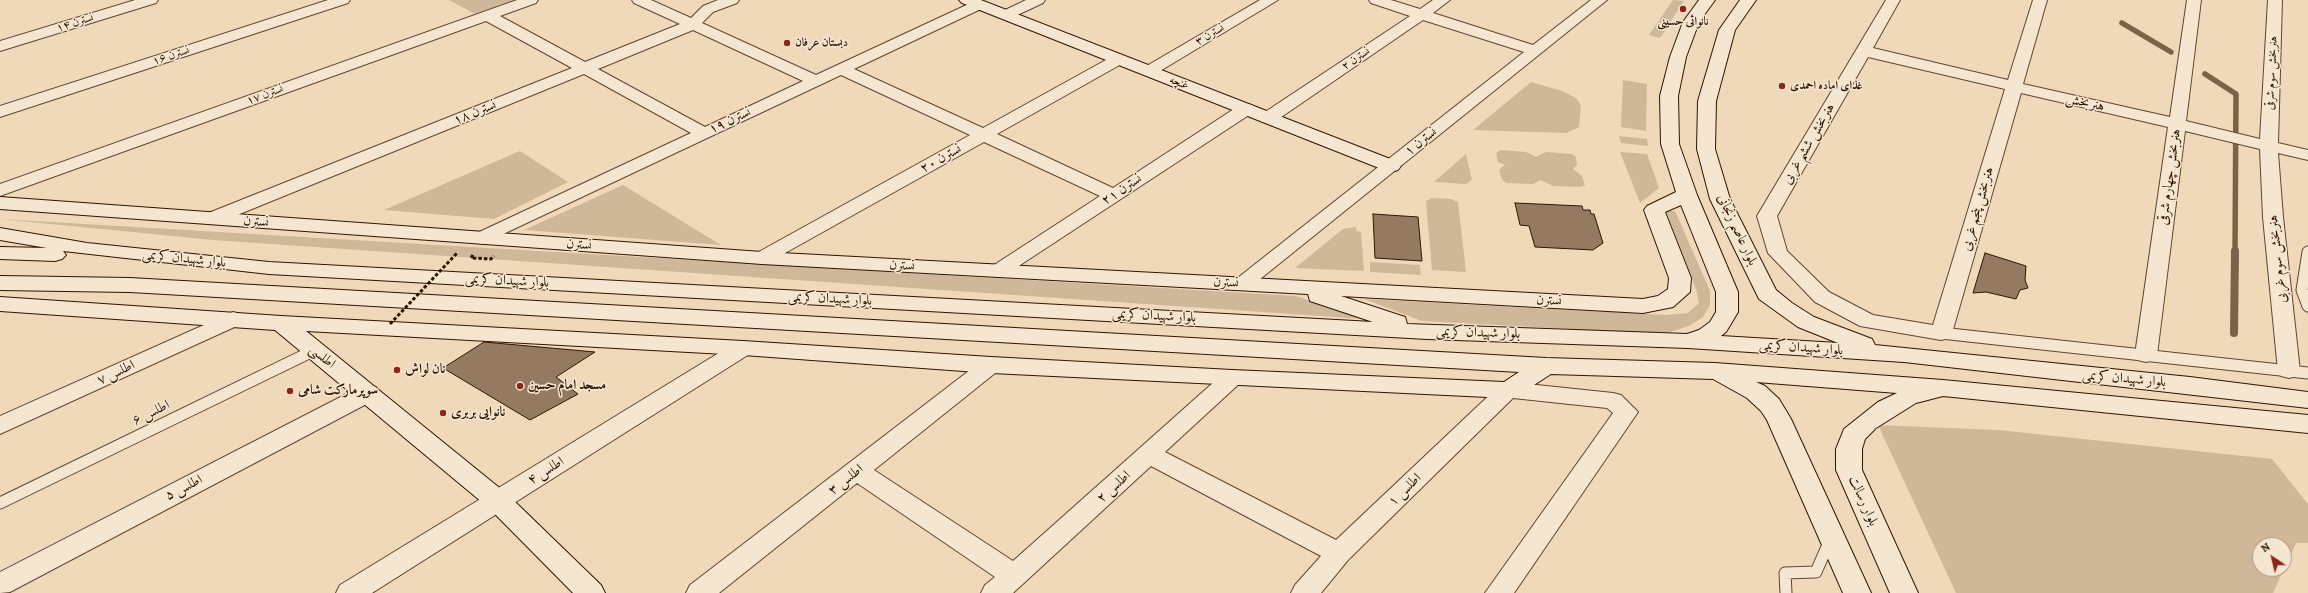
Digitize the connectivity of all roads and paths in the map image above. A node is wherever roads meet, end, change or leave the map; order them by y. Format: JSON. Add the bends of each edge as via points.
{"nodes":[{"id":1,"x":151,"y":0,"type":"edge"},
{"id":2,"x":343,"y":0,"type":"edge"},
{"id":3,"x":531,"y":0,"type":"edge"},
{"id":4,"x":639,"y":0,"type":"edge"},
{"id":5,"x":732,"y":0,"type":"edge"},
{"id":6,"x":1038,"y":0,"type":"edge"},
{"id":7,"x":1271,"y":0,"type":"edge"},
{"id":8,"x":1376,"y":0,"type":"edge"},
{"id":9,"x":1443,"y":0,"type":"edge"},
{"id":10,"x":1600,"y":0,"type":"edge"},
{"id":11,"x":1707,"y":0,"type":"edge"},
{"id":12,"x":1748,"y":0,"type":"edge"},
{"id":13,"x":1893,"y":0,"type":"edge"},
{"id":14,"x":2040,"y":0,"type":"edge"},
{"id":15,"x":2275,"y":0,"type":"edge"},
{"id":16,"x":2189,"y":1,"type":"edge"},
{"id":17,"x":972,"y":2,"type":"edge"},
{"id":18,"x":1006,"y":15,"type":"junction"},
{"id":19,"x":1422,"y":15,"type":"junction"},
{"id":20,"x":488,"y":16,"type":"junction"},
{"id":21,"x":692,"y":25,"type":"junction"},
{"id":22,"x":0,"y":46,"type":"edge"},
{"id":23,"x":1536,"y":51,"type":"junction"},
{"id":24,"x":1862,"y":51,"type":"junction"},
{"id":25,"x":1119,"y":60,"type":"junction"},
{"id":26,"x":585,"y":68,"type":"junction"},
{"id":27,"x":841,"y":69,"type":"junction"},
{"id":28,"x":1149,"y":71,"type":"junction"},
{"id":29,"x":816,"y":81,"type":"junction"},
{"id":30,"x":2014,"y":86,"type":"junction"},
{"id":31,"x":1246,"y":109,"type":"junction"},
{"id":32,"x":0,"y":112,"type":"edge"},
{"id":33,"x":1268,"y":118,"type":"junction"},
{"id":34,"x":2177,"y":124,"type":"junction"},
{"id":35,"x":704,"y":133,"type":"junction"},
{"id":36,"x":984,"y":135,"type":"junction"},
{"id":37,"x":2269,"y":146,"type":"junction"},
{"id":38,"x":2308,"y":155,"type":"edge"},
{"id":39,"x":1391,"y":166,"type":"junction"},
{"id":40,"x":0,"y":190,"type":"edge"},
{"id":41,"x":1114,"y":195,"type":"junction"},
{"id":42,"x":1687,"y":195,"type":"junction"},
{"id":43,"x":0,"y":203,"type":"edge"},
{"id":44,"x":213,"y":218,"type":"junction"},
{"id":45,"x":0,"y":234,"type":"edge"},
{"id":46,"x":482,"y":238,"type":"junction"},
{"id":47,"x":87,"y":249,"type":"junction"},
{"id":48,"x":458,"y":252,"type":"dead end"},
{"id":49,"x":2308,"y":252,"type":"edge"},
{"id":50,"x":0,"y":253,"type":"edge"},
{"id":51,"x":762,"y":258,"type":"junction"},
{"id":52,"x":998,"y":271,"type":"junction"},
{"id":53,"x":1242,"y":284,"type":"junction"},
{"id":54,"x":1288,"y":287,"type":"junction"},
{"id":55,"x":0,"y":299,"type":"edge"},
{"id":56,"x":2308,"y":306,"type":"edge"},
{"id":57,"x":233,"y":319,"type":"junction"},
{"id":58,"x":281,"y":323,"type":"junction"},
{"id":59,"x":390,"y":324,"type":"dead end"},
{"id":60,"x":1427,"y":332,"type":"junction"},
{"id":61,"x":1941,"y":333,"type":"junction"},
{"id":62,"x":1688,"y":341,"type":"junction"},
{"id":63,"x":742,"y":348,"type":"junction"},
{"id":64,"x":315,"y":350,"type":"junction"},
{"id":65,"x":1904,"y":354,"type":"junction"},
{"id":66,"x":2146,"y":354,"type":"junction"},
{"id":67,"x":991,"y":365,"type":"junction"},
{"id":68,"x":1546,"y":366,"type":"junction"},
{"id":69,"x":1715,"y":371,"type":"junction"},
{"id":70,"x":2299,"y":372,"type":"edge"},
{"id":71,"x":1232,"y":378,"type":"junction"},
{"id":72,"x":1943,"y":388,"type":"junction"},
{"id":73,"x":1508,"y":390,"type":"junction"},
{"id":74,"x":368,"y":393,"type":"junction"},
{"id":75,"x":2308,"y":400,"type":"edge"},
{"id":76,"x":2308,"y":424,"type":"edge"},
{"id":77,"x":0,"y":426,"type":"edge"},
{"id":78,"x":1150,"y":455,"type":"junction"},
{"id":79,"x":857,"y":471,"type":"junction"},
{"id":80,"x":498,"y":501,"type":"junction"},
{"id":81,"x":0,"y":503,"type":"edge"},
{"id":82,"x":1832,"y":535,"type":"junction"},
{"id":83,"x":1339,"y":553,"type":"junction"},
{"id":84,"x":1015,"y":576,"type":"junction"},
{"id":85,"x":0,"y":584,"type":"edge"},
{"id":86,"x":0,"y":587,"type":"edge"},
{"id":87,"x":4,"y":593,"type":"edge"},
{"id":88,"x":350,"y":593,"type":"edge"},
{"id":89,"x":592,"y":593,"type":"edge"},
{"id":90,"x":700,"y":593,"type":"edge"},
{"id":91,"x":995,"y":593,"type":"edge"},
{"id":92,"x":1305,"y":593,"type":"edge"},
{"id":93,"x":1499,"y":593,"type":"edge"},
{"id":94,"x":1786,"y":593,"type":"edge"},
{"id":95,"x":1857,"y":593,"type":"edge"},
{"id":96,"x":1904,"y":593,"type":"edge"}],
"edges":[{"from":1,"to":22,"type":"street","name":"نسترن ۱۴"},
{"from":2,"to":32,"type":"street","name":"نسترن ۱۶"},
{"from":3,"to":20,"type":"street","name":"نسترن ۱۷"},
{"from":4,"to":21,"type":"street"},
{"from":5,"to":21,"type":"street","name":"نسترن ۱۸","via":[[708,10]]},
{"from":6,"to":18,"type":"street"},
{"from":7,"to":28,"type":"street","name":"نسترن ۳"},
{"from":8,"to":19,"type":"street"},
{"from":9,"to":19,"type":"street","name":"نسترن ۲"},
{"from":10,"to":23,"type":"street","name":"نسترن ۱"},
{"from":11,"to":42,"type":"main road","via":[[1691,22],[1678,57],[1670,96],[1670,144]]},
{"from":12,"to":65,"type":"main road","name":"بلوار عاصم زنجانی","via":[[1728,30],[1707,101],[1706,149],[1720,199],[1767,294],[1800,318],[1834,334]]},
{"from":13,"to":24,"type":"street","name":"هنربخش ششم غربی"},
{"from":14,"to":30,"type":"street","name":"هنربخش پنجم غربی"},
{"from":15,"to":37,"type":"street","name":"هنربخش سوم شرقی"},
{"from":16,"to":34,"type":"street","name":"هنربخش چهارم شرقی"},
{"from":17,"to":18,"type":"main road","name":"غنچه"},
{"from":17,"to":27,"type":"street","name":"نسترن ۱۹"},
{"from":18,"to":25,"type":"main road","name":"غنچه"},
{"from":19,"to":23,"type":"street"},
{"from":19,"to":33,"type":"street","name":"نسترن ۲"},
{"from":20,"to":26,"type":"street"},
{"from":20,"to":40,"type":"street","name":"نسترن ۱۷"},
{"from":21,"to":26,"type":"street","name":"نسترن ۱۸"},
{"from":21,"to":29,"type":"street"},
{"from":23,"to":39,"type":"street","name":"نسترن ۱"},
{"from":24,"to":30,"type":"street","name":"هنربخش"},
{"from":24,"to":61,"type":"street","name":"هنربخش ششم غربی","via":[[1767,216],[1778,254],[1822,297],[1868,321]]},
{"from":25,"to":28,"type":"main road","name":"غنچه"},
{"from":25,"to":36,"type":"street","name":"نسترن ۲۰"},
{"from":26,"to":35,"type":"street"},
{"from":26,"to":44,"type":"street","name":"نسترن ۱۸"},
{"from":27,"to":29,"type":"street","name":"نسترن ۱۹"},
{"from":27,"to":36,"type":"street"},
{"from":28,"to":31,"type":"main road","name":"غنچه"},
{"from":29,"to":35,"type":"street","name":"نسترن ۱۹"},
{"from":30,"to":34,"type":"street","name":"هنربخش"},
{"from":30,"to":61,"type":"street","name":"هنربخش پنجم غربی"},
{"from":31,"to":33,"type":"main road","name":"غنچه"},
{"from":31,"to":41,"type":"street","name":"نسترن ۲۱"},
{"from":33,"to":39,"type":"main road","name":"غنچه"},
{"from":34,"to":37,"type":"street","name":"هنربخش"},
{"from":34,"to":66,"type":"street","name":"هنربخش چهارم شرقی"},
{"from":35,"to":46,"type":"street","name":"نسترن ۱۹"},
{"from":36,"to":41,"type":"street"},
{"from":36,"to":51,"type":"street","name":"نسترن ۲۰"},
{"from":37,"to":38,"type":"street","name":"هنربخش"},
{"from":37,"to":70,"type":"street","name":"هنربخش سوم غربی","via":[[2273,216]]},
{"from":39,"to":53,"type":"street","name":"نسترن ۱"},
{"from":41,"to":52,"type":"street","name":"نسترن ۲۱"},
{"from":42,"to":54,"type":"main road","name":"نسترن","via":[[1654,210],[1680,278],[1679,292],[1665,302],[1643,306]]},
{"from":42,"to":62,"type":"main road","via":[[1727,292],[1727,312],[1718,327],[1707,336]]},
{"from":43,"to":44,"type":"main road","name":"نسترن"},
{"from":44,"to":46,"type":"main road","name":"نسترن"},
{"from":45,"to":47,"type":"main road","name":"بلوار شهیدان کریمی"},
{"from":46,"to":51,"type":"main road","name":"نسترن"},
{"from":47,"to":50,"type":"main road","via":[[72,255]]},
{"from":47,"to":60,"type":"main road","name":"بلوار شهیدان کریمی","via":[[269,268]]},
{"from":48,"to":59,"type":"path","bridge":true},
{"from":49,"to":56,"type":"lane","via":[[2302,290]]},
{"from":51,"to":52,"type":"main road","name":"نسترن"},
{"from":52,"to":53,"type":"main road","name":"نسترن"},
{"from":53,"to":54,"type":"main road","name":"نسترن"},
{"from":54,"to":60,"type":"main road"},
{"from":55,"to":57,"type":"main road"},
{"from":55,"to":68,"type":"main road","name":"بلوار شهیدان کریمی","via":[[138,285]]},
{"from":57,"to":58,"type":"main road"},
{"from":57,"to":77,"type":"street","name":"اطلس ۷"},
{"from":58,"to":63,"type":"main road"},
{"from":58,"to":64,"type":"main road","name":"اطلسی"},
{"from":60,"to":62,"type":"main road","name":"بلوار شهیدان کریمی"},
{"from":61,"to":66,"type":"lane"},
{"from":62,"to":65,"type":"main road","name":"بلوار شهیدان کریمی"},
{"from":63,"to":67,"type":"main road"},
{"from":63,"to":80,"type":"street","name":"اطلس ۴"},
{"from":64,"to":74,"type":"main road","name":"اطلسی"},
{"from":64,"to":81,"type":"lane","name":"اطلس ۶"},
{"from":65,"to":75,"type":"main road","name":"بلوار شهیدان کریمی"},
{"from":66,"to":70,"type":"lane"},
{"from":67,"to":71,"type":"main road"},
{"from":67,"to":79,"type":"street","name":"اطلس ۳"},
{"from":68,"to":69,"type":"main road","name":"بلوار شهیدان کریمی"},
{"from":68,"to":73,"type":"main road"},
{"from":69,"to":72,"type":"main road","name":"بلوار شهیدان کریمی"},
{"from":69,"to":82,"type":"main road","via":[[1756,392],[1770,405],[1779,419]]},
{"from":71,"to":73,"type":"main road"},
{"from":71,"to":78,"type":"street","name":"اطلس ۲"},
{"from":72,"to":76,"type":"main road","name":"بلوار شهیدان کریمی"},
{"from":72,"to":96,"type":"main road","name":"بلوار رسالت","via":[[1908,397],[1887,408],[1853,434],[1849,449],[1849,470]]},
{"from":73,"to":83,"type":"street","name":"اطلس ۱"},
{"from":73,"to":93,"type":"street","via":[[1613,401],[1626,412]]},
{"from":74,"to":80,"type":"main road","name":"اطلسی"},
{"from":74,"to":85,"type":"street","name":"اطلس ۵"},
{"from":78,"to":83,"type":"street"},
{"from":78,"to":84,"type":"street","name":"اطلس ۲"},
{"from":79,"to":84,"type":"street"},
{"from":79,"to":90,"type":"street","name":"اطلس ۳"},
{"from":80,"to":88,"type":"street","name":"اطلس ۴"},
{"from":80,"to":89,"type":"main road","name":"اطلسی"},
{"from":82,"to":94,"type":"lane","via":[[1816,572],[1785,573]]},
{"from":82,"to":95,"type":"main road"},
{"from":83,"to":92,"type":"street","name":"اطلس ۱"},
{"from":84,"to":91,"type":"street","name":"اطلس ۲"},
{"from":86,"to":87,"type":"street"}]}
